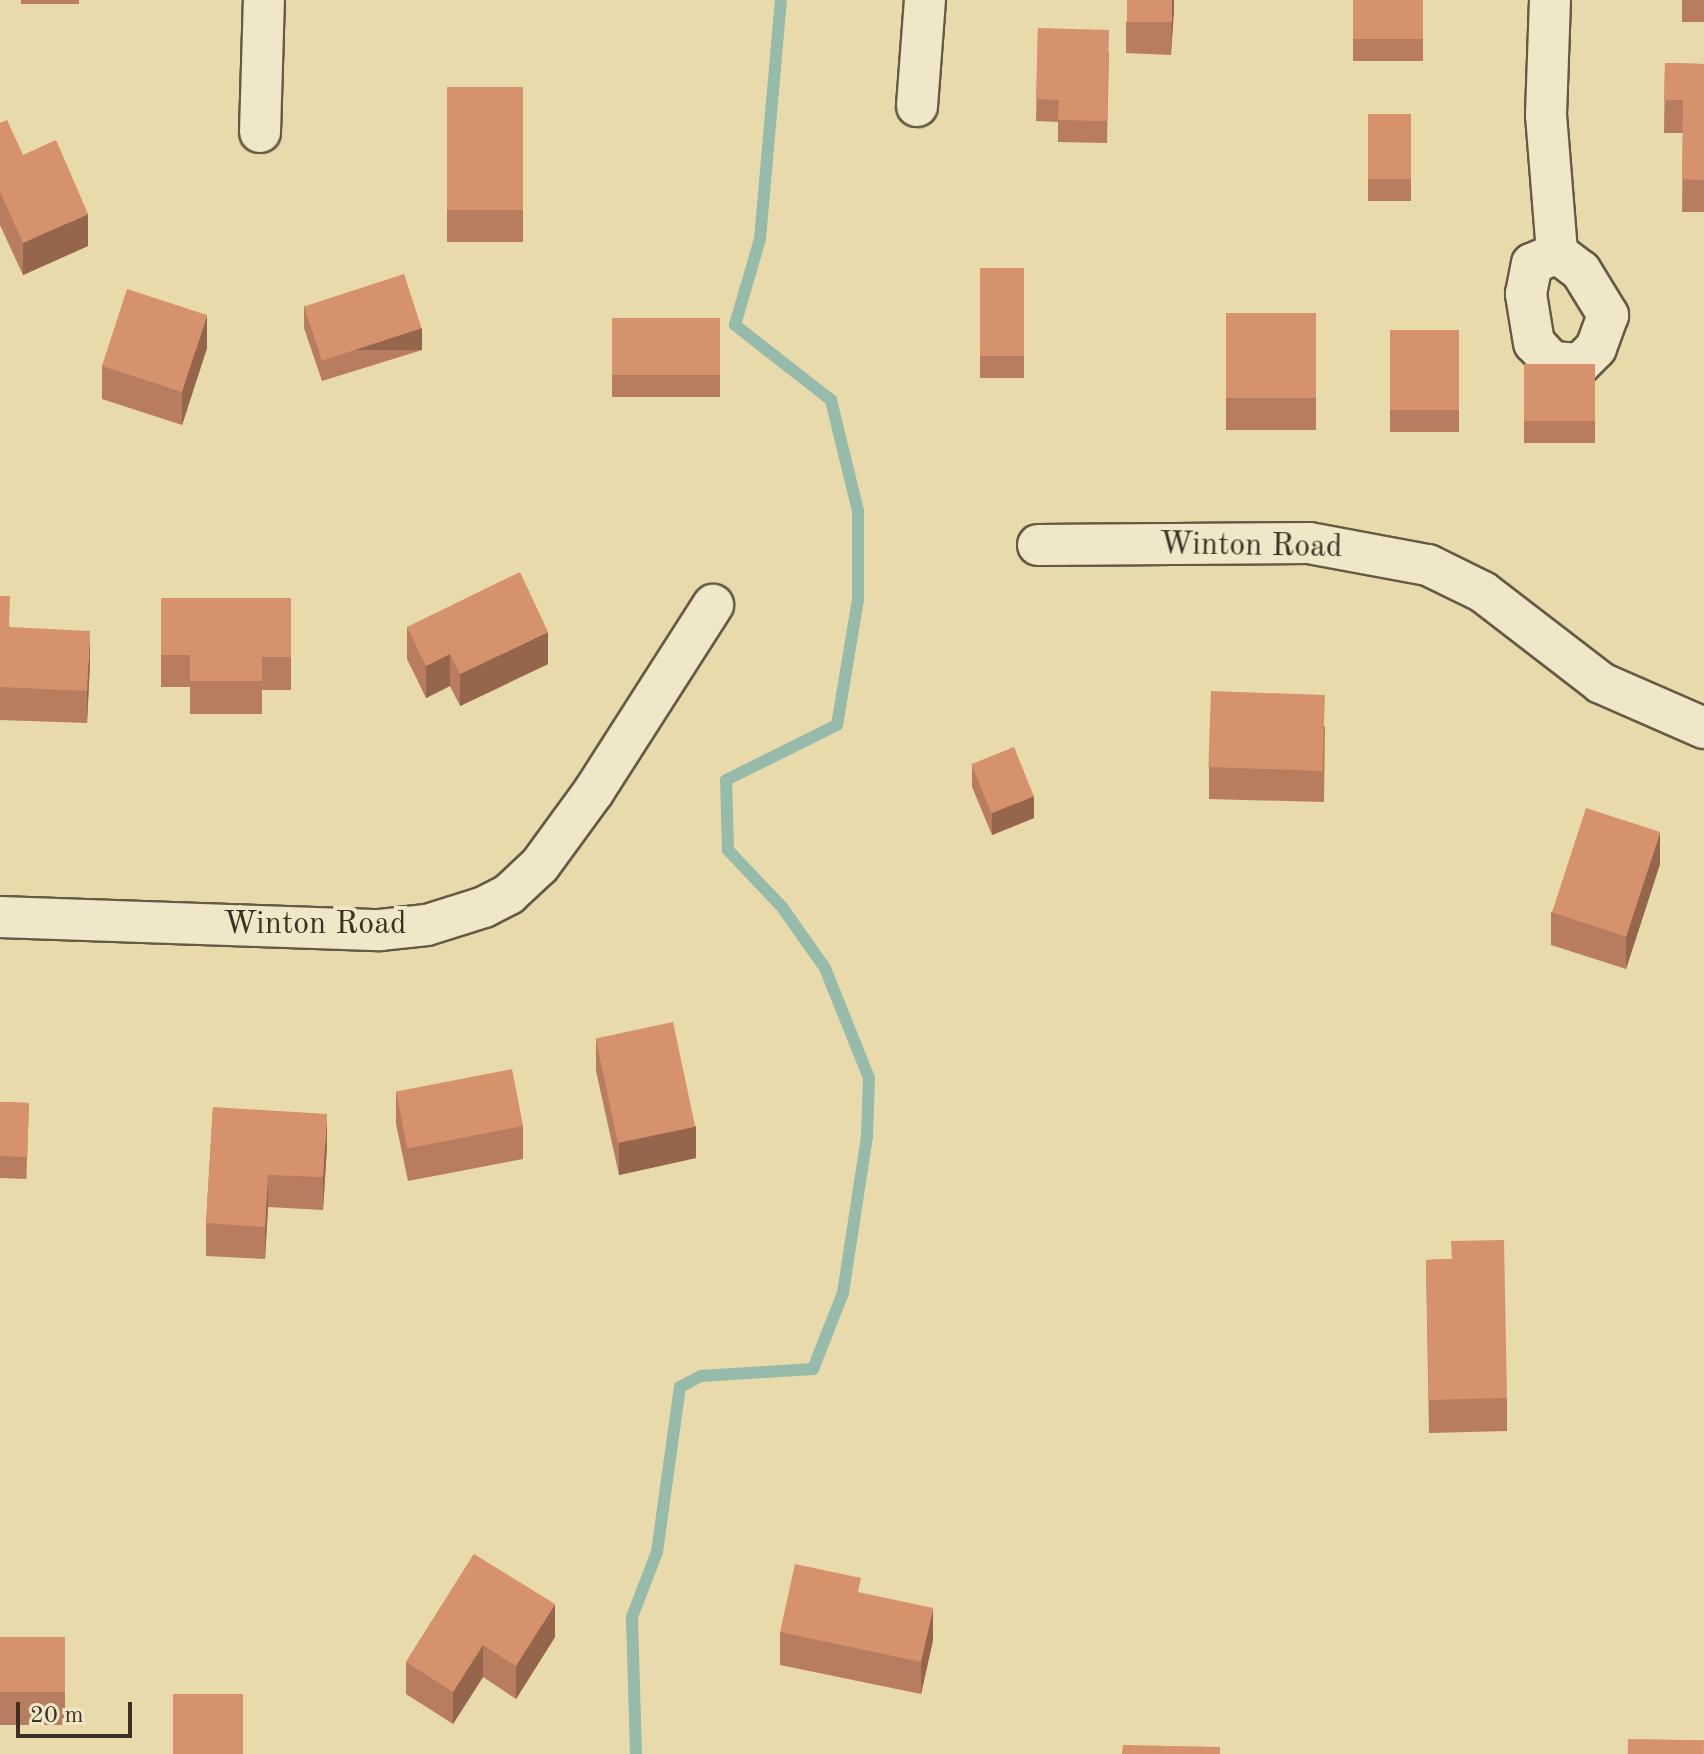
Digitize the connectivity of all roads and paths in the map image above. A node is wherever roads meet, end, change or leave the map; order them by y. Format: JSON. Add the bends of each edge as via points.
{"nodes":[{"id":1,"x":264,"y":0,"type":"edge"},
{"id":2,"x":925,"y":0,"type":"edge"},
{"id":3,"x":1550,"y":0,"type":"edge"},
{"id":4,"x":917,"y":106,"type":"dead end"},
{"id":5,"x":260,"y":132,"type":"dead end"},
{"id":6,"x":1557,"y":253,"type":"dead end"},
{"id":7,"x":1038,"y":545,"type":"dead end"},
{"id":8,"x":713,"y":605,"type":"dead end"},
{"id":9,"x":1704,"y":728,"type":"edge"},
{"id":10,"x":0,"y":917,"type":"edge"}],
"edges":[{"from":1,"to":5,"type":"street"},
{"from":2,"to":4,"type":"street"},
{"from":3,"to":6,"type":"street","via":[[1546,115]]},
{"from":7,"to":9,"type":"street","name":"Winton Road","via":[[1309,543],[1428,565],[1483,592],[1601,683]]},
{"from":8,"to":10,"type":"street","name":"Winton Road","via":[[540,865],[509,894],[484,907],[440,923],[380,930]]}]}
